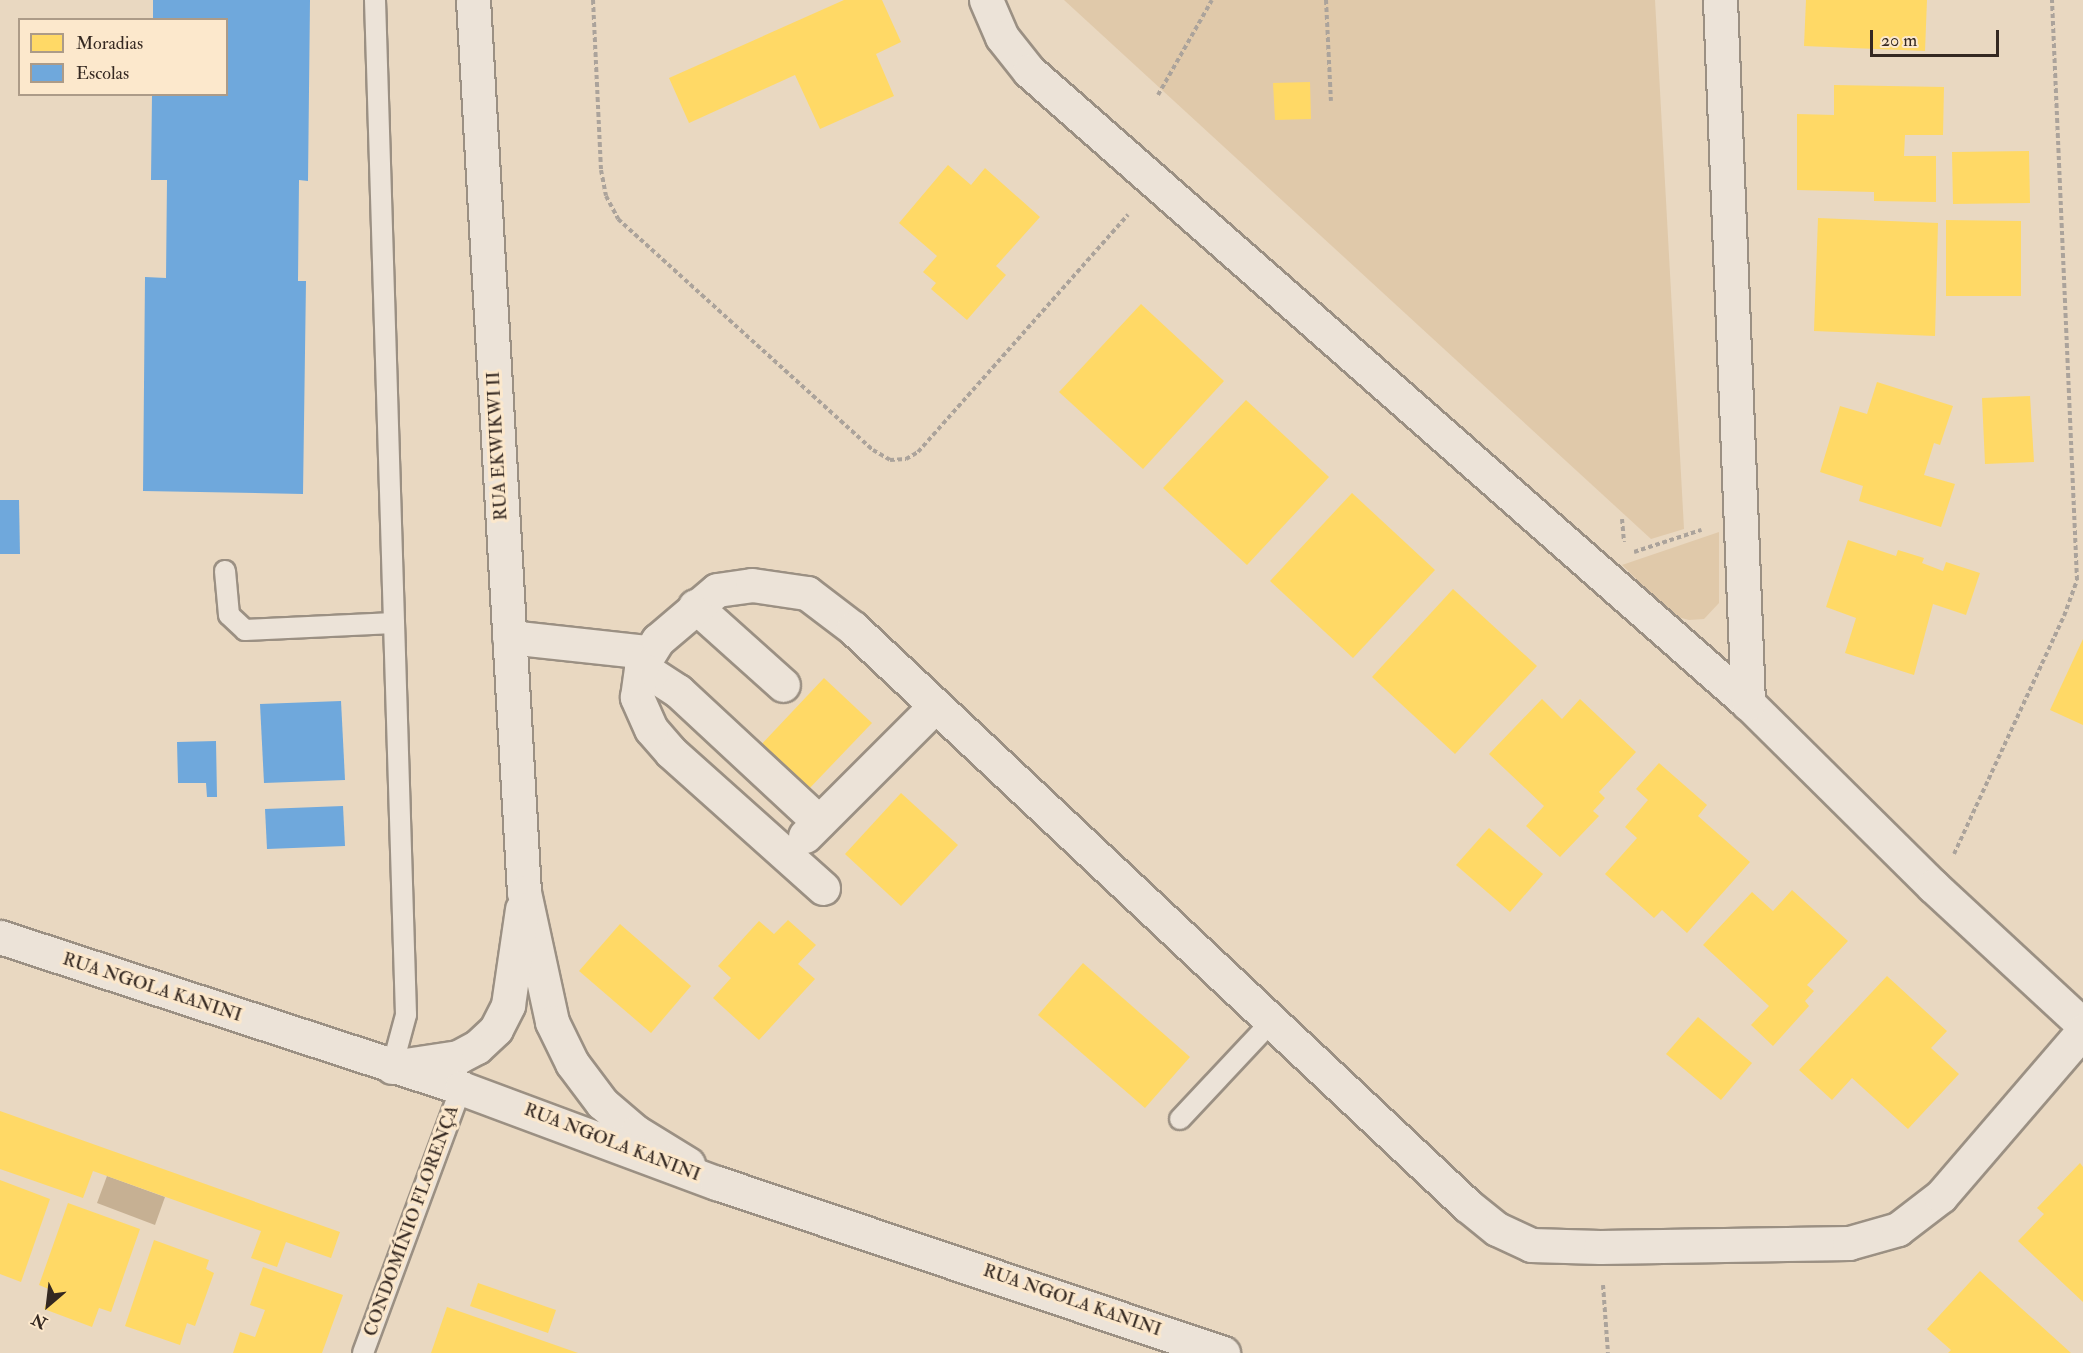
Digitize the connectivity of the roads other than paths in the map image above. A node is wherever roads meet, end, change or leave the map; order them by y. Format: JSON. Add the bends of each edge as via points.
{"nodes":[{"id":1,"x":375,"y":0,"type":"edge"},
{"id":2,"x":473,"y":0,"type":"edge"},
{"id":3,"x":987,"y":0,"type":"edge"},
{"id":4,"x":1720,"y":0,"type":"edge"},
{"id":5,"x":225,"y":571,"type":"dead end"},
{"id":6,"x":695,"y":606,"type":"junction"},
{"id":7,"x":394,"y":623,"type":"junction"},
{"id":8,"x":509,"y":637,"type":"junction"},
{"id":9,"x":645,"y":660,"type":"junction"},
{"id":10,"x":783,"y":685,"type":"dead end"},
{"id":11,"x":1748,"y":703,"type":"junction"},
{"id":12,"x":934,"y":707,"type":"junction"},
{"id":13,"x":819,"y":822,"type":"junction"},
{"id":14,"x":786,"y":854,"type":"junction"},
{"id":15,"x":823,"y":888,"type":"dead end"},
{"id":16,"x":524,"y":892,"type":"junction"},
{"id":17,"x":0,"y":937,"type":"edge"},
{"id":18,"x":1272,"y":1022,"type":"junction"},
{"id":19,"x":2083,"y":1025,"type":"edge"},
{"id":20,"x":2083,"y":1031,"type":"edge"},
{"id":21,"x":392,"y":1067,"type":"junction"},
{"id":22,"x":461,"y":1088,"type":"junction"},
{"id":23,"x":1180,"y":1119,"type":"dead end"},
{"id":24,"x":717,"y":1183,"type":"junction"},
{"id":25,"x":1123,"y":1318,"type":"junction"},
{"id":26,"x":363,"y":1353,"type":"edge"},
{"id":27,"x":1173,"y":1353,"type":"edge"},
{"id":28,"x":1223,"y":1353,"type":"edge"}],
"edges":[{"from":1,"to":7,"type":"lane"},
{"from":2,"to":8,"type":"street","name":"RUA EKWIKWI II"},
{"from":3,"to":11,"type":"street","via":[[1002,37],[1029,71]]},
{"from":4,"to":11,"type":"street"},
{"from":5,"to":7,"type":"lane","via":[[229,615],[245,630]]},
{"from":6,"to":9,"type":"street"},
{"from":6,"to":10,"type":"street"},
{"from":6,"to":12,"type":"street","via":[[717,591],[752,585],[807,594],[853,627]]},
{"from":7,"to":21,"type":"lane","via":[[406,1015]]},
{"from":8,"to":9,"type":"street"},
{"from":8,"to":16,"type":"street","name":"RUA EKWIKWI II"},
{"from":9,"to":13,"type":"street"},
{"from":9,"to":14,"type":"street","via":[[637,697],[651,729],[671,752]]},
{"from":11,"to":19,"type":"street","via":[[1933,886]]},
{"from":12,"to":13,"type":"street"},
{"from":12,"to":18,"type":"street"},
{"from":13,"to":14,"type":"street"},
{"from":14,"to":15,"type":"street"},
{"from":16,"to":21,"type":"street","name":"RUA EKWIKWI II","via":[[508,1005],[496,1029],[458,1058]]},
{"from":16,"to":24,"type":"street","name":"RUA EKWIKWI II","via":[[552,1022],[572,1063],[602,1103],[636,1132]]},
{"from":17,"to":21,"type":"street","name":"RUA NGOLA KANINI"},
{"from":18,"to":20,"type":"street","via":[[1497,1229],[1531,1245],[1600,1248],[1850,1243],[1898,1229],[1941,1196]]},
{"from":18,"to":23,"type":"lane"},
{"from":21,"to":22,"type":"street","name":"RUA NGOLA KANINI"},
{"from":22,"to":24,"type":"street","name":"RUA NGOLA KANINI"},
{"from":22,"to":26,"type":"lane","name":"CONDOMÍNIO FLORENÇA"},
{"from":24,"to":25,"type":"street","name":"RUA NGOLA KANINI"},
{"from":25,"to":27,"type":"street"},
{"from":25,"to":28,"type":"street","name":"RUA NGOLA KANINI"}]}
